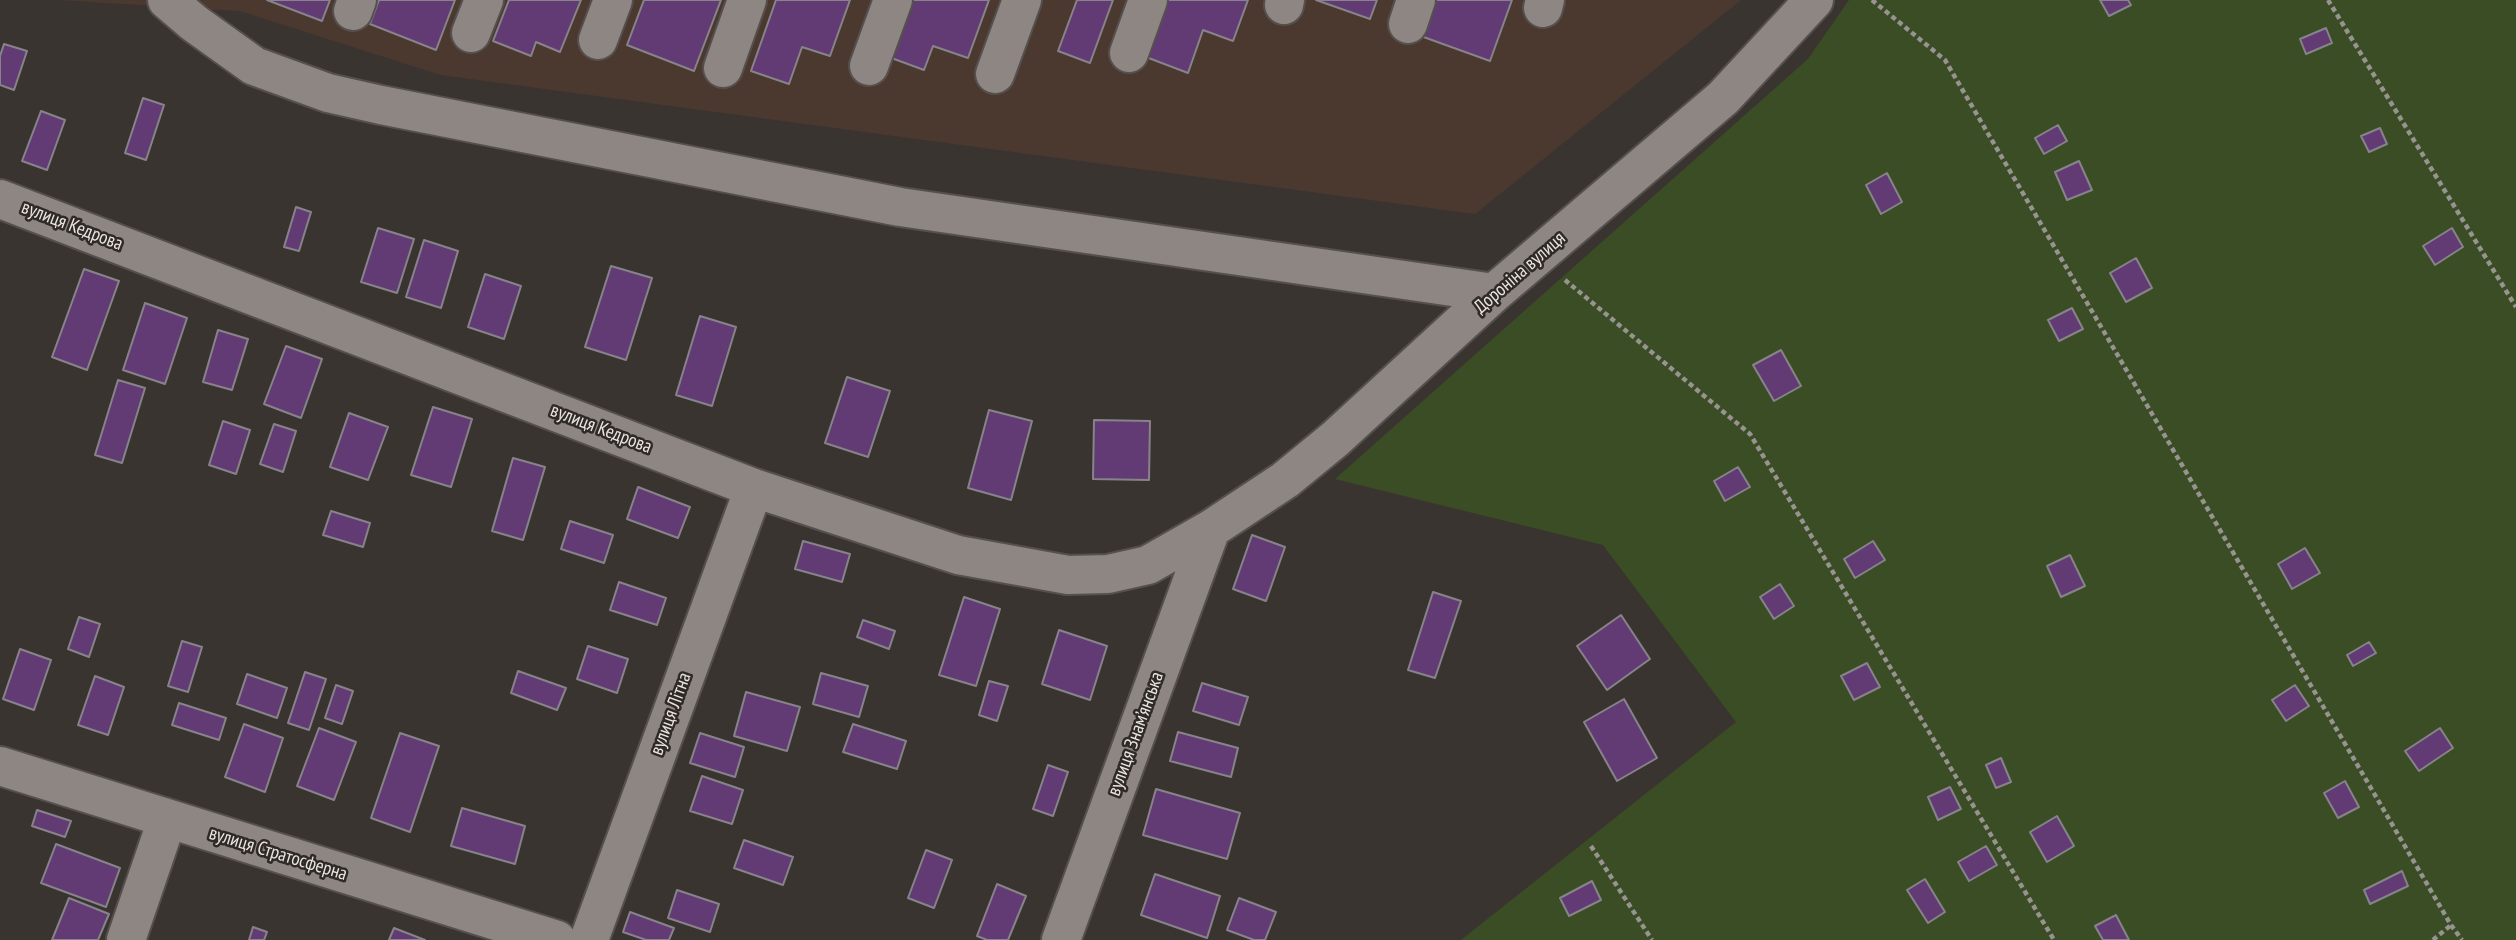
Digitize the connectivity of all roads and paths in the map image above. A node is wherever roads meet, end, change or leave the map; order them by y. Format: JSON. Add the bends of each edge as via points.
{"nodes":[{"id":1,"x":167,"y":0,"type":"edge"},
{"id":2,"x":612,"y":0,"type":"edge"},
{"id":3,"x":747,"y":0,"type":"edge"},
{"id":4,"x":893,"y":0,"type":"edge"},
{"id":5,"x":1022,"y":0,"type":"edge"},
{"id":6,"x":1148,"y":0,"type":"edge"},
{"id":7,"x":1814,"y":0,"type":"edge"},
{"id":8,"x":1872,"y":0,"type":"edge"},
{"id":9,"x":2328,"y":0,"type":"edge"},
{"id":10,"x":598,"y":40,"type":"dead end"},
{"id":11,"x":1129,"y":52,"type":"dead end"},
{"id":12,"x":869,"y":66,"type":"dead end"},
{"id":13,"x":723,"y":68,"type":"dead end"},
{"id":14,"x":995,"y":74,"type":"dead end"},
{"id":15,"x":0,"y":199,"type":"edge"},
{"id":16,"x":1537,"y":258,"type":"junction"},
{"id":17,"x":1494,"y":293,"type":"junction"},
{"id":18,"x":2516,"y":307,"type":"edge"},
{"id":19,"x":754,"y":488,"type":"junction"},
{"id":20,"x":1211,"y":529,"type":"junction"},
{"id":21,"x":0,"y":766,"type":"edge"},
{"id":22,"x":167,"y":820,"type":"junction"},
{"id":23,"x":1591,"y":846,"type":"dead end"},
{"id":24,"x":2451,"y":925,"type":"junction"},
{"id":25,"x":126,"y":940,"type":"edge"},
{"id":26,"x":557,"y":940,"type":"edge"},
{"id":27,"x":589,"y":940,"type":"edge"},
{"id":28,"x":1061,"y":940,"type":"edge"},
{"id":29,"x":1652,"y":940,"type":"edge"},
{"id":30,"x":2054,"y":940,"type":"edge"},
{"id":31,"x":2433,"y":940,"type":"edge"},
{"id":32,"x":2462,"y":940,"type":"edge"}],
"edges":[{"from":1,"to":17,"type":"street","via":[[254,66],[328,93],[381,105],[900,207]]},
{"from":2,"to":10,"type":"street"},
{"from":3,"to":13,"type":"street"},
{"from":4,"to":12,"type":"street"},
{"from":5,"to":14,"type":"street"},
{"from":6,"to":11,"type":"street"},
{"from":7,"to":16,"type":"street","name":"Дороніна вулиця","via":[[1723,98]]},
{"from":8,"to":24,"type":"path","via":[[1945,60]]},
{"from":9,"to":18,"type":"path"},
{"from":15,"to":19,"type":"street","name":"вулиця Кедрова"},
{"from":16,"to":17,"type":"street","name":"Дороніна вулиця"},
{"from":16,"to":30,"type":"path","via":[[1750,434]]},
{"from":17,"to":20,"type":"street","name":"Дороніна вулиця","via":[[1335,439],[1285,480]]},
{"from":19,"to":20,"type":"street","name":"вулиця Кедрова","via":[[958,555],[1068,575],[1108,574],[1148,565]]},
{"from":19,"to":27,"type":"street","name":"вулиця Літна"},
{"from":20,"to":28,"type":"street","name":"вулиця Знам’янська"},
{"from":21,"to":22,"type":"street","name":"вулиця Стратосферна"},
{"from":22,"to":25,"type":"street"},
{"from":22,"to":26,"type":"street","name":"вулиця Стратосферна"},
{"from":23,"to":29,"type":"path"},
{"from":24,"to":31,"type":"path"},
{"from":24,"to":32,"type":"path"}]}
